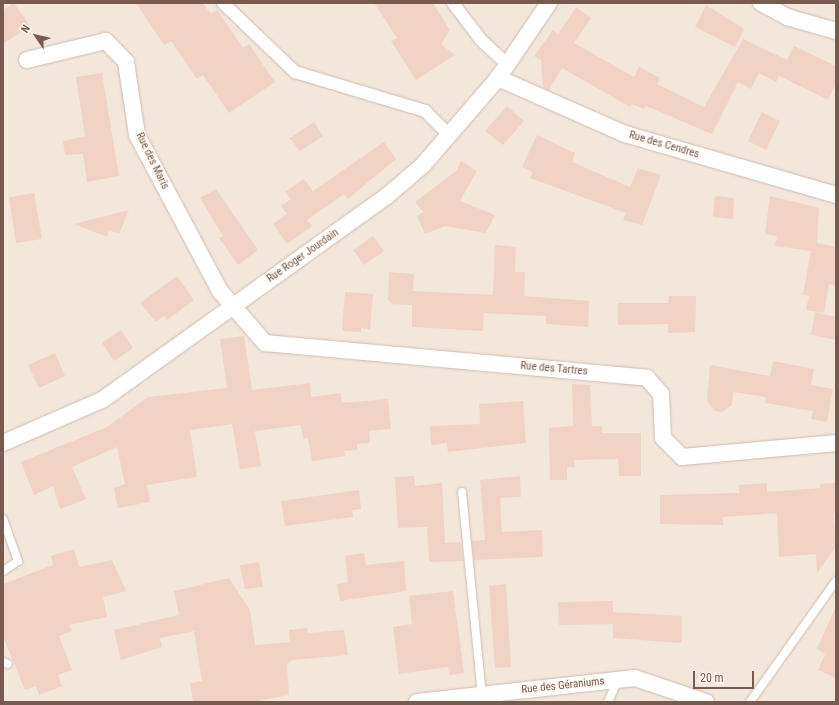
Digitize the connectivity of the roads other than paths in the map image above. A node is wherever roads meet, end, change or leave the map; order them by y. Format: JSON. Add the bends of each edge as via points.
{"nodes":[{"id":1,"x":223,"y":3,"type":"edge"},
{"id":2,"x":453,"y":3,"type":"edge"},
{"id":3,"x":549,"y":3,"type":"edge"},
{"id":4,"x":761,"y":3,"type":"edge"},
{"id":5,"x":836,"y":31,"type":"edge"},
{"id":6,"x":28,"y":60,"type":"dead end"},
{"id":7,"x":508,"y":64,"type":"junction"},
{"id":8,"x":498,"y":78,"type":"junction"},
{"id":9,"x":449,"y":135,"type":"junction"},
{"id":10,"x":836,"y":195,"type":"edge"},
{"id":11,"x":234,"y":305,"type":"junction"},
{"id":12,"x":836,"y":443,"type":"edge"},
{"id":13,"x":3,"y":444,"type":"edge"},
{"id":14,"x":462,"y":492,"type":"dead end"},
{"id":15,"x":3,"y":519,"type":"edge"},
{"id":16,"x":3,"y":571,"type":"edge"},
{"id":17,"x":836,"y":581,"type":"edge"},
{"id":18,"x":618,"y":680,"type":"junction"},
{"id":19,"x":482,"y":695,"type":"junction"},
{"id":20,"x":417,"y":702,"type":"edge"},
{"id":21,"x":608,"y":702,"type":"edge"},
{"id":22,"x":706,"y":702,"type":"edge"},
{"id":23,"x":750,"y":702,"type":"edge"}],
"edges":[{"from":1,"to":9,"type":"street","via":[[295,72],[425,111]]},
{"from":2,"to":7,"type":"street","via":[[481,40]]},
{"from":3,"to":7,"type":"street","name":"Rue Roger Jourdain"},
{"from":4,"to":5,"type":"street","via":[[787,17]]},
{"from":6,"to":11,"type":"street","name":"Rue des Maris","via":[[106,41],[126,62],[136,135],[220,291]]},
{"from":7,"to":8,"type":"street","name":"Rue Roger Jourdain"},
{"from":8,"to":9,"type":"street","name":"Rue Roger Jourdain"},
{"from":8,"to":10,"type":"street","name":"Rue des Cendres","via":[[625,134]]},
{"from":9,"to":11,"type":"street","name":"Rue Roger Jourdain","via":[[423,165],[387,196]]},
{"from":11,"to":12,"type":"street","name":"Rue des Tartres","via":[[265,343],[647,378],[661,394],[663,438],[682,457]]},
{"from":11,"to":13,"type":"street","name":"Rue Roger Jourdain","via":[[102,400]]},
{"from":14,"to":19,"type":"lane"},
{"from":15,"to":16,"type":"lane","via":[[18,561]]},
{"from":17,"to":23,"type":"lane"},
{"from":18,"to":19,"type":"street","name":"Rue des Géraniums"},
{"from":18,"to":21,"type":"lane"},
{"from":18,"to":22,"type":"street","name":"Rue des Géraniums","via":[[635,678]]},
{"from":19,"to":20,"type":"street","name":"Rue des Géraniums"}]}
